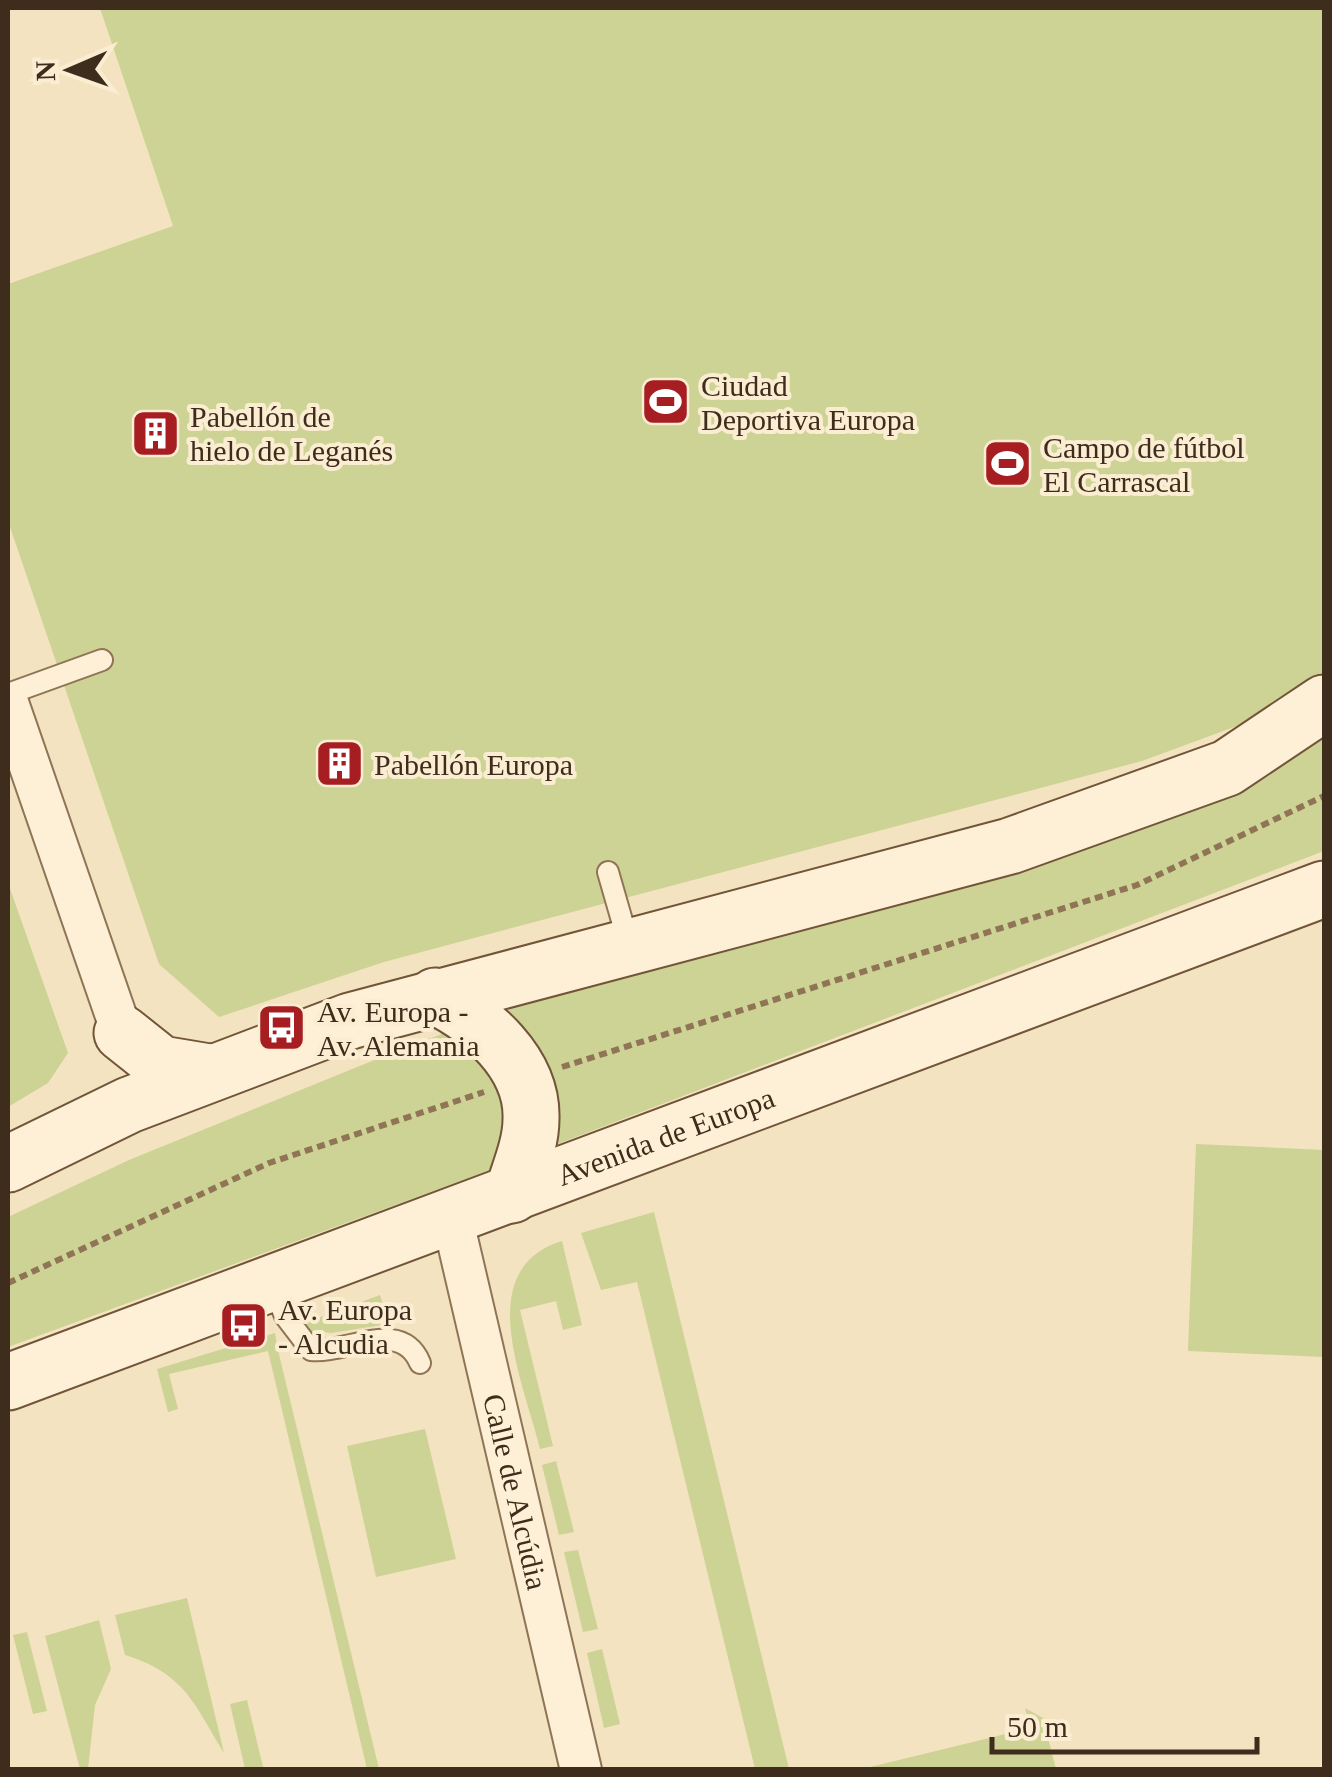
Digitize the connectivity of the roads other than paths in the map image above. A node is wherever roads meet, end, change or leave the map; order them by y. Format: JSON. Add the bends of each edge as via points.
{"nodes":[{"id":1,"x":102,"y":660,"type":"dead end"},
{"id":2,"x":8,"y":694,"type":"edge"},
{"id":3,"x":8,"y":703,"type":"edge"},
{"id":4,"x":1324,"y":703,"type":"edge"},
{"id":5,"x":608,"y":872,"type":"dead end"},
{"id":6,"x":1324,"y":890,"type":"edge"},
{"id":7,"x":629,"y":947,"type":"junction"},
{"id":8,"x":435,"y":996,"type":"junction"},
{"id":9,"x":122,"y":1032,"type":"junction"},
{"id":10,"x":209,"y":1072,"type":"junction"},
{"id":11,"x":93,"y":1122,"type":"junction"},
{"id":12,"x":8,"y":1164,"type":"edge"},
{"id":13,"x":512,"y":1195,"type":"junction"},
{"id":14,"x":452,"y":1216,"type":"junction"},
{"id":15,"x":272,"y":1285,"type":"junction"},
{"id":16,"x":420,"y":1362,"type":"dead end"},
{"id":17,"x":8,"y":1382,"type":"edge"},
{"id":18,"x":581,"y":1770,"type":"edge"}],
"edges":[{"from":1,"to":2,"type":"lane"},
{"from":3,"to":9,"type":"street"},
{"from":4,"to":7,"type":"main road","via":[[1227,768],[1126,807],[1010,846]]},
{"from":5,"to":7,"type":"lane"},
{"from":6,"to":13,"type":"main road","name":"Avenida de Europa"},
{"from":7,"to":8,"type":"main road"},
{"from":8,"to":10,"type":"main road"},
{"from":8,"to":13,"type":"main road","via":[[481,1026],[523,1080],[532,1120]]},
{"from":9,"to":10,"type":"main road","via":[[162,1064]]},
{"from":9,"to":11,"type":"main road","via":[[112,1086]]},
{"from":10,"to":11,"type":"main road"},
{"from":11,"to":12,"type":"main road"},
{"from":13,"to":14,"type":"main road","name":"Avenida de Europa"},
{"from":14,"to":15,"type":"main road","name":"Avenida de Europa"},
{"from":14,"to":18,"type":"street","name":"Calle de Alcúdia"},
{"from":15,"to":16,"type":"lane","via":[[311,1350],[395,1340],[410,1346]]},
{"from":15,"to":17,"type":"main road","name":"Avenida de Europa"}]}
